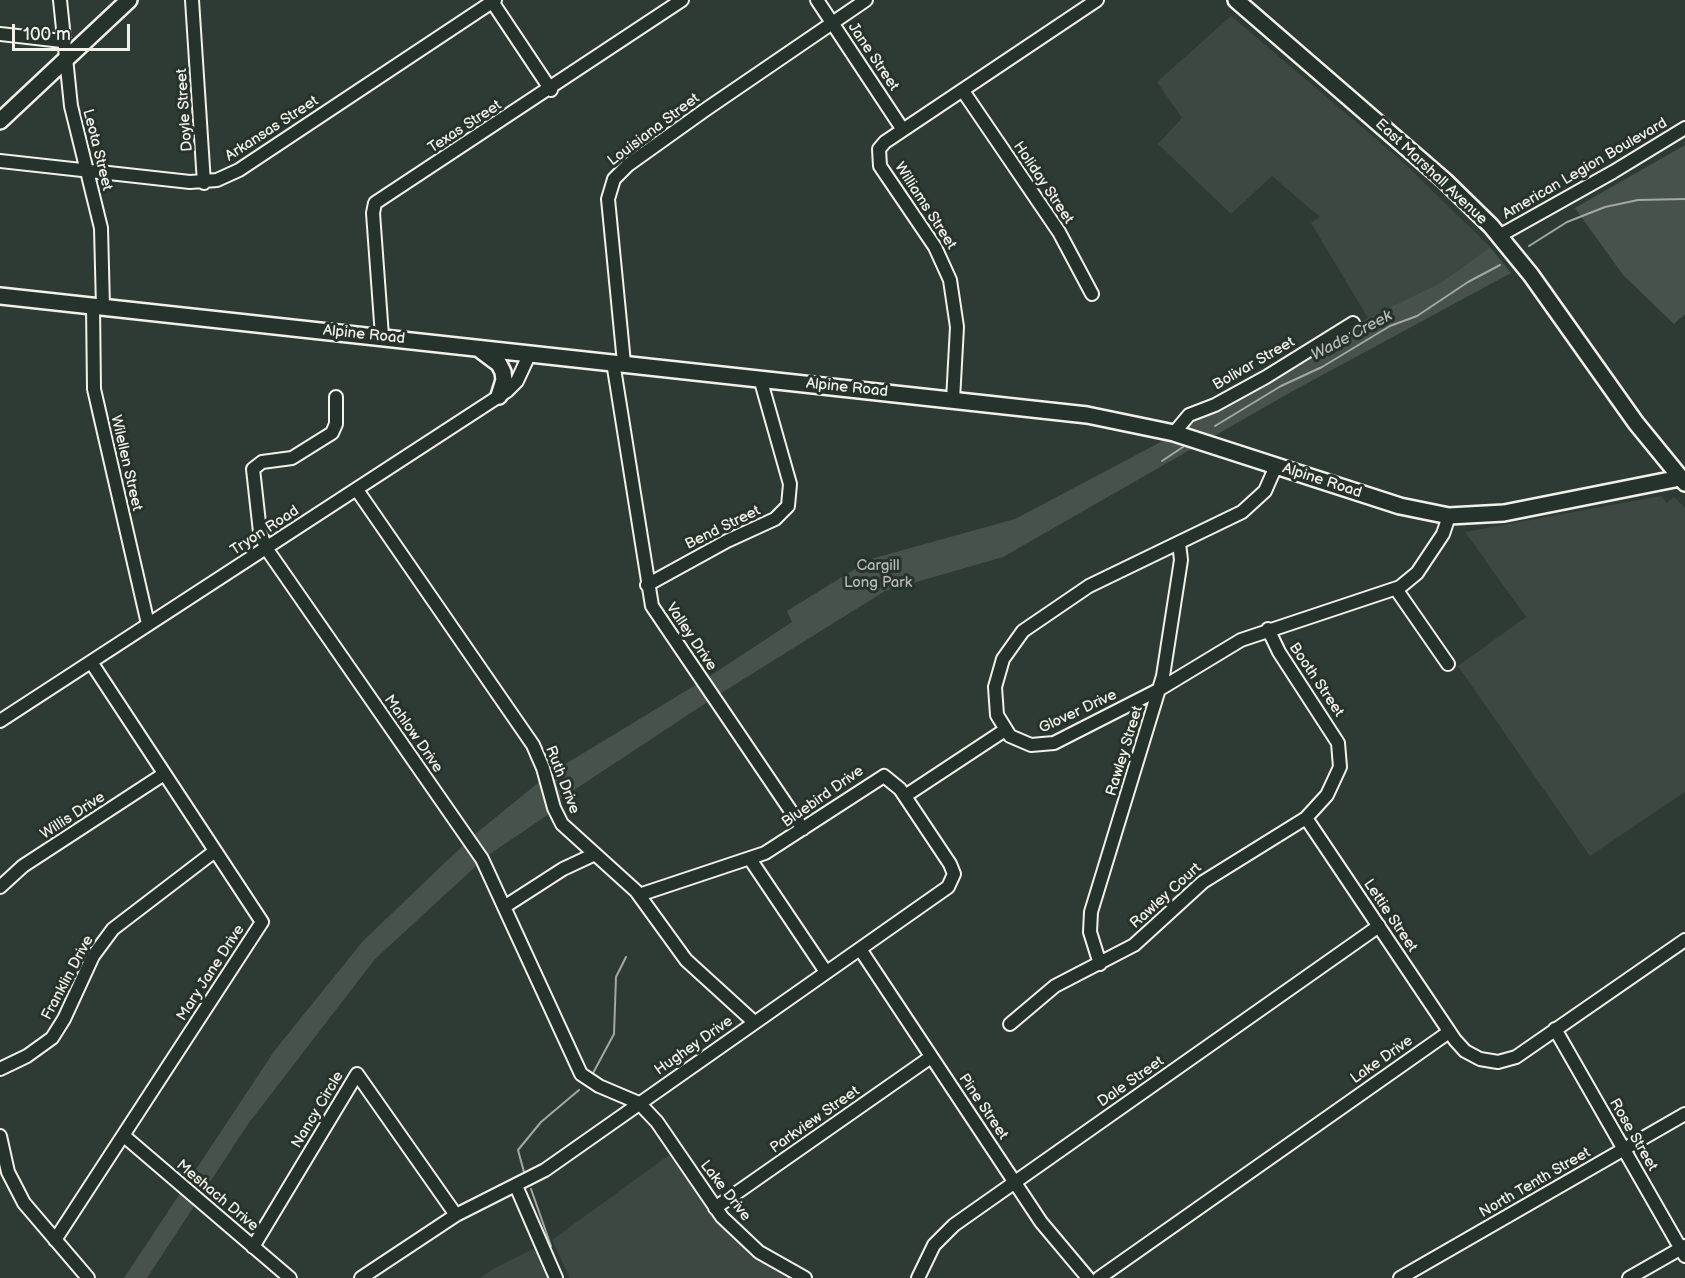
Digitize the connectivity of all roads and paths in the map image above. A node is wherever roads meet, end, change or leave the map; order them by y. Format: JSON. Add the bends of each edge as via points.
{"nodes":[{"id":1,"x":60,"y":0,"type":"edge"},
{"id":2,"x":129,"y":0,"type":"edge"},
{"id":3,"x":192,"y":0,"type":"edge"},
{"id":4,"x":682,"y":0,"type":"edge"},
{"id":5,"x":817,"y":0,"type":"edge"},
{"id":6,"x":866,"y":0,"type":"edge"},
{"id":7,"x":1097,"y":0,"type":"edge"},
{"id":8,"x":1236,"y":0,"type":"edge"},
{"id":9,"x":493,"y":1,"type":"edge"},
{"id":10,"x":833,"y":23,"type":"junction"},
{"id":11,"x":0,"y":34,"type":"edge"},
{"id":12,"x":62,"y":40,"type":"junction"},
{"id":13,"x":68,"y":58,"type":"junction"},
{"id":14,"x":551,"y":90,"type":"junction"},
{"id":15,"x":963,"y":92,"type":"junction"},
{"id":16,"x":0,"y":121,"type":"edge"},
{"id":17,"x":1685,"y":128,"type":"edge"},
{"id":18,"x":903,"y":130,"type":"junction"},
{"id":19,"x":0,"y":161,"type":"edge"},
{"id":20,"x":85,"y":169,"type":"junction"},
{"id":21,"x":204,"y":183,"type":"junction"},
{"id":22,"x":1499,"y":236,"type":"junction"},
{"id":23,"x":1092,"y":294,"type":"dead end"},
{"id":24,"x":0,"y":296,"type":"edge"},
{"id":25,"x":98,"y":306,"type":"junction"},
{"id":26,"x":1353,"y":323,"type":"dead end"},
{"id":27,"x":382,"y":336,"type":"junction"},
{"id":28,"x":477,"y":347,"type":"junction"},
{"id":29,"x":530,"y":353,"type":"junction"},
{"id":30,"x":618,"y":363,"type":"junction"},
{"id":31,"x":760,"y":378,"type":"junction"},
{"id":32,"x":499,"y":396,"type":"junction"},
{"id":33,"x":336,"y":397,"type":"dead end"},
{"id":34,"x":954,"y":400,"type":"junction"},
{"id":35,"x":1174,"y":433,"type":"junction"},
{"id":36,"x":1276,"y":466,"type":"junction"},
{"id":37,"x":1682,"y":481,"type":"edge"},
{"id":38,"x":357,"y":490,"type":"junction"},
{"id":39,"x":1449,"y":516,"type":"junction"},
{"id":40,"x":1179,"y":543,"type":"junction"},
{"id":41,"x":266,"y":548,"type":"junction"},
{"id":42,"x":647,"y":585,"type":"junction"},
{"id":43,"x":1396,"y":589,"type":"junction"},
{"id":44,"x":148,"y":624,"type":"junction"},
{"id":45,"x":1268,"y":629,"type":"junction"},
{"id":46,"x":91,"y":662,"type":"junction"},
{"id":47,"x":1448,"y":664,"type":"dead end"},
{"id":48,"x":1160,"y":689,"type":"junction"},
{"id":49,"x":0,"y":721,"type":"edge"},
{"id":50,"x":1005,"y":730,"type":"junction"},
{"id":51,"x":1339,"y":748,"type":"joint"},
{"id":52,"x":164,"y":774,"type":"junction"},
{"id":53,"x":905,"y":796,"type":"junction"},
{"id":54,"x":1306,"y":818,"type":"junction"},
{"id":55,"x":803,"y":829,"type":"junction"},
{"id":56,"x":215,"y":851,"type":"junction"},
{"id":57,"x":595,"y":854,"type":"junction"},
{"id":58,"x":750,"y":859,"type":"junction"},
{"id":59,"x":0,"y":887,"type":"edge"},
{"id":60,"x":639,"y":895,"type":"junction"},
{"id":61,"x":504,"y":907,"type":"junction"},
{"id":62,"x":1379,"y":926,"type":"junction"},
{"id":63,"x":1685,"y":940,"type":"edge"},
{"id":64,"x":860,"y":949,"type":"junction"},
{"id":65,"x":1100,"y":964,"type":"junction"},
{"id":66,"x":826,"y":972,"type":"junction"},
{"id":67,"x":754,"y":1022,"type":"junction"},
{"id":68,"x":1010,"y":1024,"type":"dead end"},
{"id":69,"x":1555,"y":1029,"type":"junction"},
{"id":70,"x":1449,"y":1032,"type":"junction"},
{"id":71,"x":931,"y":1057,"type":"junction"},
{"id":72,"x":0,"y":1069,"type":"edge"},
{"id":73,"x":639,"y":1103,"type":"junction"},
{"id":74,"x":1685,"y":1114,"type":"edge"},
{"id":75,"x":0,"y":1136,"type":"edge"},
{"id":76,"x":124,"y":1136,"type":"junction"},
{"id":77,"x":1624,"y":1149,"type":"junction"},
{"id":78,"x":1015,"y":1183,"type":"junction"},
{"id":79,"x":516,"y":1186,"type":"junction"},
{"id":80,"x":715,"y":1208,"type":"junction"},
{"id":81,"x":456,"y":1215,"type":"junction"},
{"id":82,"x":55,"y":1240,"type":"junction"},
{"id":83,"x":253,"y":1246,"type":"junction"},
{"id":84,"x":1684,"y":1250,"type":"edge"},
{"id":85,"x":1422,"y":1272,"type":"edge"},
{"id":86,"x":88,"y":1278,"type":"edge"},
{"id":87,"x":290,"y":1278,"type":"edge"},
{"id":88,"x":361,"y":1278,"type":"edge"},
{"id":89,"x":556,"y":1278,"type":"edge"},
{"id":90,"x":805,"y":1278,"type":"edge"},
{"id":91,"x":918,"y":1278,"type":"edge"},
{"id":92,"x":1088,"y":1278,"type":"edge"},
{"id":93,"x":1099,"y":1278,"type":"edge"},
{"id":94,"x":1400,"y":1278,"type":"edge"},
{"id":95,"x":1629,"y":1278,"type":"edge"}],
"edges":[{"from":1,"to":12,"type":"street","name":"Leota Street"},
{"from":2,"to":13,"type":"main road"},
{"from":3,"to":21,"type":"street","name":"Doyle Street"},
{"from":4,"to":14,"type":"street","name":"Texas Street"},
{"from":5,"to":10,"type":"street","name":"Jane Street"},
{"from":6,"to":10,"type":"street","name":"Louisiana Street"},
{"from":7,"to":15,"type":"street","name":"Williams Street"},
{"from":8,"to":22,"type":"main road","name":"East Marshall Avenue","via":[[1441,177]]},
{"from":9,"to":14,"type":"street"},
{"from":9,"to":21,"type":"street","name":"Arkansas Street","via":[[239,170]]},
{"from":10,"to":18,"type":"street","name":"Jane Street"},
{"from":10,"to":30,"type":"street","name":"Louisiana Street","via":[[705,110],[614,179],[608,199]]},
{"from":11,"to":12,"type":"street"},
{"from":12,"to":13,"type":"street","name":"Leota Street"},
{"from":13,"to":16,"type":"main road"},
{"from":13,"to":20,"type":"street","name":"Leota Street","via":[[71,106]]},
{"from":14,"to":27,"type":"street","name":"Texas Street","via":[[375,203]]},
{"from":15,"to":18,"type":"street","name":"Williams Street"},
{"from":15,"to":23,"type":"street","name":"Holiday Street","via":[[1059,232]]},
{"from":17,"to":22,"type":"street","name":"American Legion Boulevard"},
{"from":18,"to":34,"type":"street","name":"Williams Street","via":[[880,146],[878,159],[935,247],[950,280],[957,327]]},
{"from":19,"to":20,"type":"street","name":"Arkansas Street"},
{"from":20,"to":21,"type":"street","name":"Arkansas Street"},
{"from":20,"to":25,"type":"street","name":"Leota Street","via":[[100,228]]},
{"from":22,"to":37,"type":"main road","name":"East Marshall Avenue","via":[[1532,275]]},
{"from":24,"to":25,"type":"main road","name":"Alpine Road"},
{"from":25,"to":27,"type":"main road","name":"Alpine Road"},
{"from":25,"to":44,"type":"street","name":"Wilellen Street","via":[[94,389]]},
{"from":26,"to":35,"type":"street","name":"Bolivar Street","via":[[1266,377],[1189,415]]},
{"from":27,"to":28,"type":"main road","name":"Alpine Road"},
{"from":28,"to":29,"type":"main road","name":"Alpine Road"},
{"from":28,"to":32,"type":"main road","via":[[491,356],[503,372]]},
{"from":29,"to":30,"type":"main road","name":"Alpine Road"},
{"from":29,"to":32,"type":"street","name":"Tryon Road","via":[[517,381]]},
{"from":30,"to":31,"type":"main road","name":"Alpine Road"},
{"from":30,"to":42,"type":"street","name":"Valley Drive"},
{"from":31,"to":34,"type":"main road","name":"Alpine Road"},
{"from":31,"to":42,"type":"street","name":"Bend Street","via":[[790,484],[788,506],[770,522]]},
{"from":32,"to":38,"type":"street","name":"Tryon Road"},
{"from":33,"to":41,"type":"street","name":"Mahlow Drive","via":[[332,433],[292,458],[262,462],[253,469],[260,532]]},
{"from":34,"to":35,"type":"main road","name":"Alpine Road","via":[[1087,415]]},
{"from":35,"to":36,"type":"main road","name":"Alpine Road"},
{"from":36,"to":39,"type":"main road","name":"Alpine Road","via":[[1400,506]]},
{"from":36,"to":40,"type":"street","via":[[1268,487],[1245,509]]},
{"from":37,"to":39,"type":"main road","name":"Alpine Road","via":[[1504,513]]},
{"from":38,"to":41,"type":"street","name":"Tryon Road"},
{"from":38,"to":57,"type":"street","name":"Ruth Drive","via":[[533,745],[562,824]]},
{"from":39,"to":43,"type":"street","name":"Glover Drive","via":[[1443,534],[1417,573]]},
{"from":40,"to":48,"type":"street","name":"Rawley Street","via":[[1181,560]]},
{"from":40,"to":50,"type":"street","via":[[1081,591],[1018,636],[1003,659],[995,687],[996,709]]},
{"from":41,"to":44,"type":"street","name":"Tryon Road"},
{"from":41,"to":61,"type":"street","name":"Mahlow Drive","via":[[472,845]]},
{"from":42,"to":55,"type":"street","name":"Valley Drive","via":[[656,614]]},
{"from":43,"to":45,"type":"street","name":"Glover Drive"},
{"from":43,"to":47,"type":"street"},
{"from":44,"to":46,"type":"street","name":"Tryon Road"},
{"from":45,"to":48,"type":"street","name":"Glover Drive","via":[[1233,644]]},
{"from":45,"to":51,"type":"street","name":"Booth Street"},
{"from":46,"to":49,"type":"street","name":"Tryon Road"},
{"from":46,"to":52,"type":"street","name":"Mary Jane Drive"},
{"from":48,"to":50,"type":"street","name":"Glover Drive","via":[[1049,744],[1024,744]]},
{"from":48,"to":65,"type":"street","name":"Rawley Street","via":[[1090,912],[1090,932]]},
{"from":50,"to":53,"type":"street"},
{"from":51,"to":54,"type":"street","name":"Rawley Court","via":[[1340,767],[1334,783]]},
{"from":52,"to":56,"type":"street","name":"Mary Jane Drive"},
{"from":52,"to":59,"type":"street","name":"Willis Drive","via":[[23,866]]},
{"from":53,"to":55,"type":"street","name":"Bluebird Drive","via":[[891,779],[882,776]]},
{"from":53,"to":64,"type":"street","name":"Hughey Drive","via":[[952,867],[954,878],[945,890]]},
{"from":54,"to":62,"type":"street","name":"Lettie Street"},
{"from":54,"to":65,"type":"street","name":"Rawley Court","via":[[1209,878],[1139,941]]},
{"from":55,"to":58,"type":"street","name":"Bluebird Drive"},
{"from":56,"to":72,"type":"street","name":"Franklin Drive","via":[[113,929],[93,956],[52,1038]]},
{"from":56,"to":76,"type":"street","name":"Mary Jane Drive","via":[[262,922]]},
{"from":57,"to":60,"type":"street","name":"Ruth Drive"},
{"from":57,"to":61,"type":"street","via":[[568,866]]},
{"from":58,"to":60,"type":"street","name":"Bluebird Drive"},
{"from":58,"to":66,"type":"street"},
{"from":60,"to":67,"type":"street","name":"Ruth Drive","via":[[678,953]]},
{"from":61,"to":73,"type":"street","name":"Mahlow Drive","via":[[578,1070],[591,1083]]},
{"from":62,"to":70,"type":"street","name":"Lettie Street"},
{"from":62,"to":78,"type":"street","name":"Dale Street"},
{"from":63,"to":69,"type":"street"},
{"from":64,"to":66,"type":"street","name":"Hughey Drive"},
{"from":64,"to":71,"type":"street","name":"Pine Street"},
{"from":65,"to":68,"type":"street","name":"Rawley Court","via":[[1055,986]]},
{"from":66,"to":67,"type":"street","name":"Hughey Drive"},
{"from":67,"to":73,"type":"street","name":"Hughey Drive"},
{"from":69,"to":70,"type":"street","via":[[1516,1057],[1493,1062],[1468,1054]]},
{"from":69,"to":77,"type":"street","name":"Rose Street"},
{"from":70,"to":93,"type":"street","name":"Lake Drive"},
{"from":71,"to":78,"type":"street","name":"Pine Street"},
{"from":71,"to":80,"type":"street","name":"Parkview Street"},
{"from":73,"to":79,"type":"street","name":"Hughey Drive","via":[[541,1173]]},
{"from":73,"to":80,"type":"street","name":"Lake Drive","via":[[657,1122]]},
{"from":74,"to":77,"type":"street","name":"North Tenth Street"},
{"from":75,"to":82,"type":"street","via":[[8,1172],[19,1196]]},
{"from":76,"to":82,"type":"street","name":"Mary Jane Drive"},
{"from":76,"to":83,"type":"street","name":"Meshach Drive"},
{"from":77,"to":84,"type":"street","name":"Rose Street"},
{"from":77,"to":85,"type":"street","name":"North Tenth Street"},
{"from":78,"to":91,"type":"street","name":"Dale Street","via":[[942,1236]]},
{"from":78,"to":92,"type":"street","name":"Pine Street"},
{"from":79,"to":81,"type":"street","name":"Hughey Drive"},
{"from":79,"to":89,"type":"street"},
{"from":80,"to":90,"type":"street","name":"Lake Drive","via":[[759,1252]]},
{"from":81,"to":83,"type":"street","name":"Nancy Circle","via":[[357,1074]]},
{"from":81,"to":88,"type":"street","name":"Hughey Drive"},
{"from":82,"to":86,"type":"street"},
{"from":83,"to":87,"type":"street","name":"Meshach Drive"},
{"from":84,"to":95,"type":"street"},
{"from":85,"to":94,"type":"street","name":"North Tenth Street"}]}
